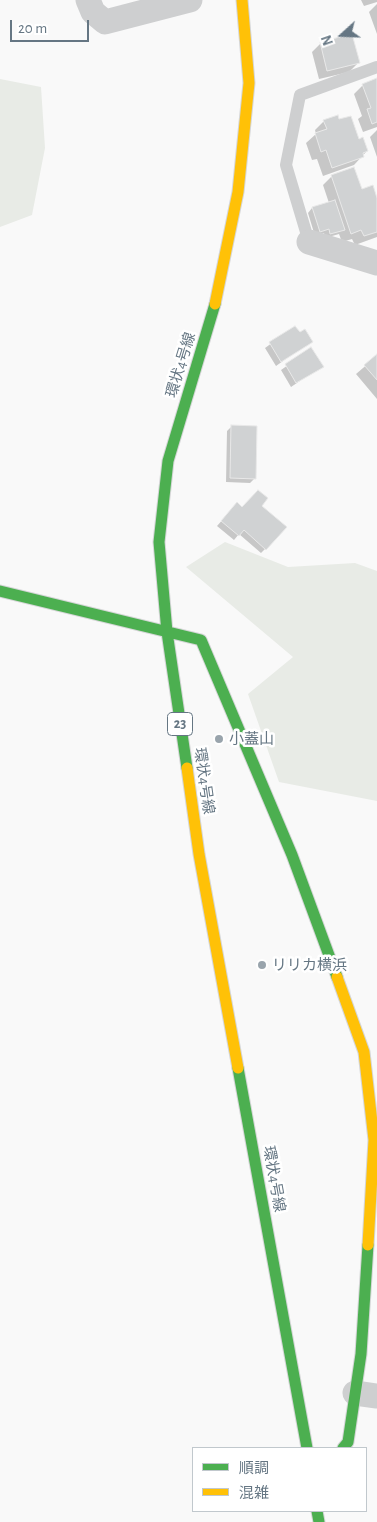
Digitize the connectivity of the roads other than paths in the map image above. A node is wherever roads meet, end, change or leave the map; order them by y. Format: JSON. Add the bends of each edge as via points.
{"nodes":[{"id":1,"x":88,"y":0,"type":"edge"},
{"id":2,"x":190,"y":0,"type":"edge"},
{"id":3,"x":242,"y":0,"type":"edge"},
{"id":4,"x":377,"y":67,"type":"edge"},
{"id":5,"x":309,"y":242,"type":"joint"},
{"id":6,"x":377,"y":263,"type":"edge"},
{"id":7,"x":0,"y":591,"type":"edge"},
{"id":8,"x":167,"y":632,"type":"junction"},
{"id":9,"x":373,"y":1093,"type":"edge"},
{"id":10,"x":366,"y":1395,"type":"edge"},
{"id":11,"x":307,"y":1447,"type":"edge"},
{"id":12,"x":344,"y":1447,"type":"edge"}],
"edges":[{"from":1,"to":2,"type":"street","via":[[93,12],[105,22]]},
{"from":3,"to":8,"type":"main road","name":"環状4号線","number":"23","via":[[249,84],[238,192],[213,314],[168,462],[159,542]]},
{"from":4,"to":5,"type":"lane","via":[[300,95],[286,165]]},
{"from":5,"to":6,"type":"street"},
{"from":7,"to":8,"type":"main road"},
{"from":8,"to":9,"type":"main road","via":[[201,640],[292,855],[364,1052]]},
{"from":8,"to":11,"type":"main road","name":"環状4号線","number":"23","via":[[200,854]]},
{"from":9,"to":10,"type":"main road","via":[[374,1140],[361,1354]]},
{"from":10,"to":12,"type":"main road"}]}
